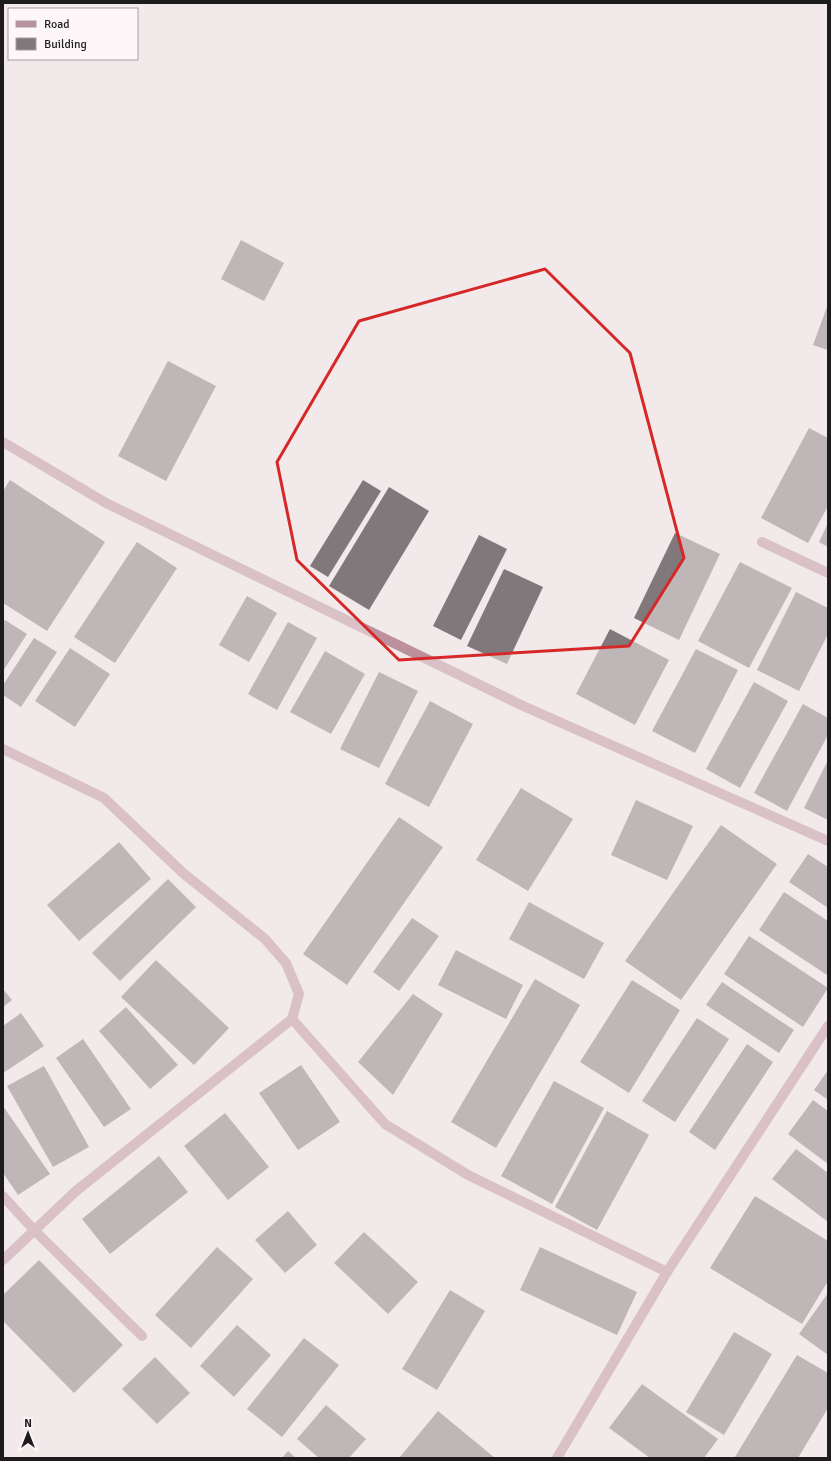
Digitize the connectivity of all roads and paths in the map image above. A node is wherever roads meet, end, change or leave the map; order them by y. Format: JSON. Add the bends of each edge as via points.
{"nodes":[{"id":1,"x":3,"y":442,"type":"edge"},
{"id":2,"x":762,"y":542,"type":"dead end"},
{"id":3,"x":828,"y":573,"type":"edge"},
{"id":4,"x":3,"y":749,"type":"edge"},
{"id":5,"x":828,"y":841,"type":"edge"},
{"id":6,"x":292,"y":1019,"type":"junction"},
{"id":7,"x":828,"y":1026,"type":"edge"},
{"id":8,"x":3,"y":1196,"type":"edge"},
{"id":9,"x":34,"y":1230,"type":"junction"},
{"id":10,"x":3,"y":1260,"type":"edge"},
{"id":11,"x":667,"y":1272,"type":"junction"},
{"id":12,"x":142,"y":1336,"type":"dead end"},
{"id":13,"x":557,"y":1458,"type":"edge"}],
"edges":[{"from":1,"to":5,"type":"street","via":[[106,503],[514,702]]},
{"from":2,"to":3,"type":"street"},
{"from":4,"to":6,"type":"street","via":[[104,798],[183,873],[265,939],[286,963],[299,994]]},
{"from":6,"to":9,"type":"street","via":[[76,1191]]},
{"from":6,"to":11,"type":"street","via":[[384,1124],[468,1175]]},
{"from":7,"to":11,"type":"street"},
{"from":8,"to":9,"type":"street"},
{"from":9,"to":10,"type":"street"},
{"from":9,"to":12,"type":"street"},
{"from":11,"to":13,"type":"street"}]}
